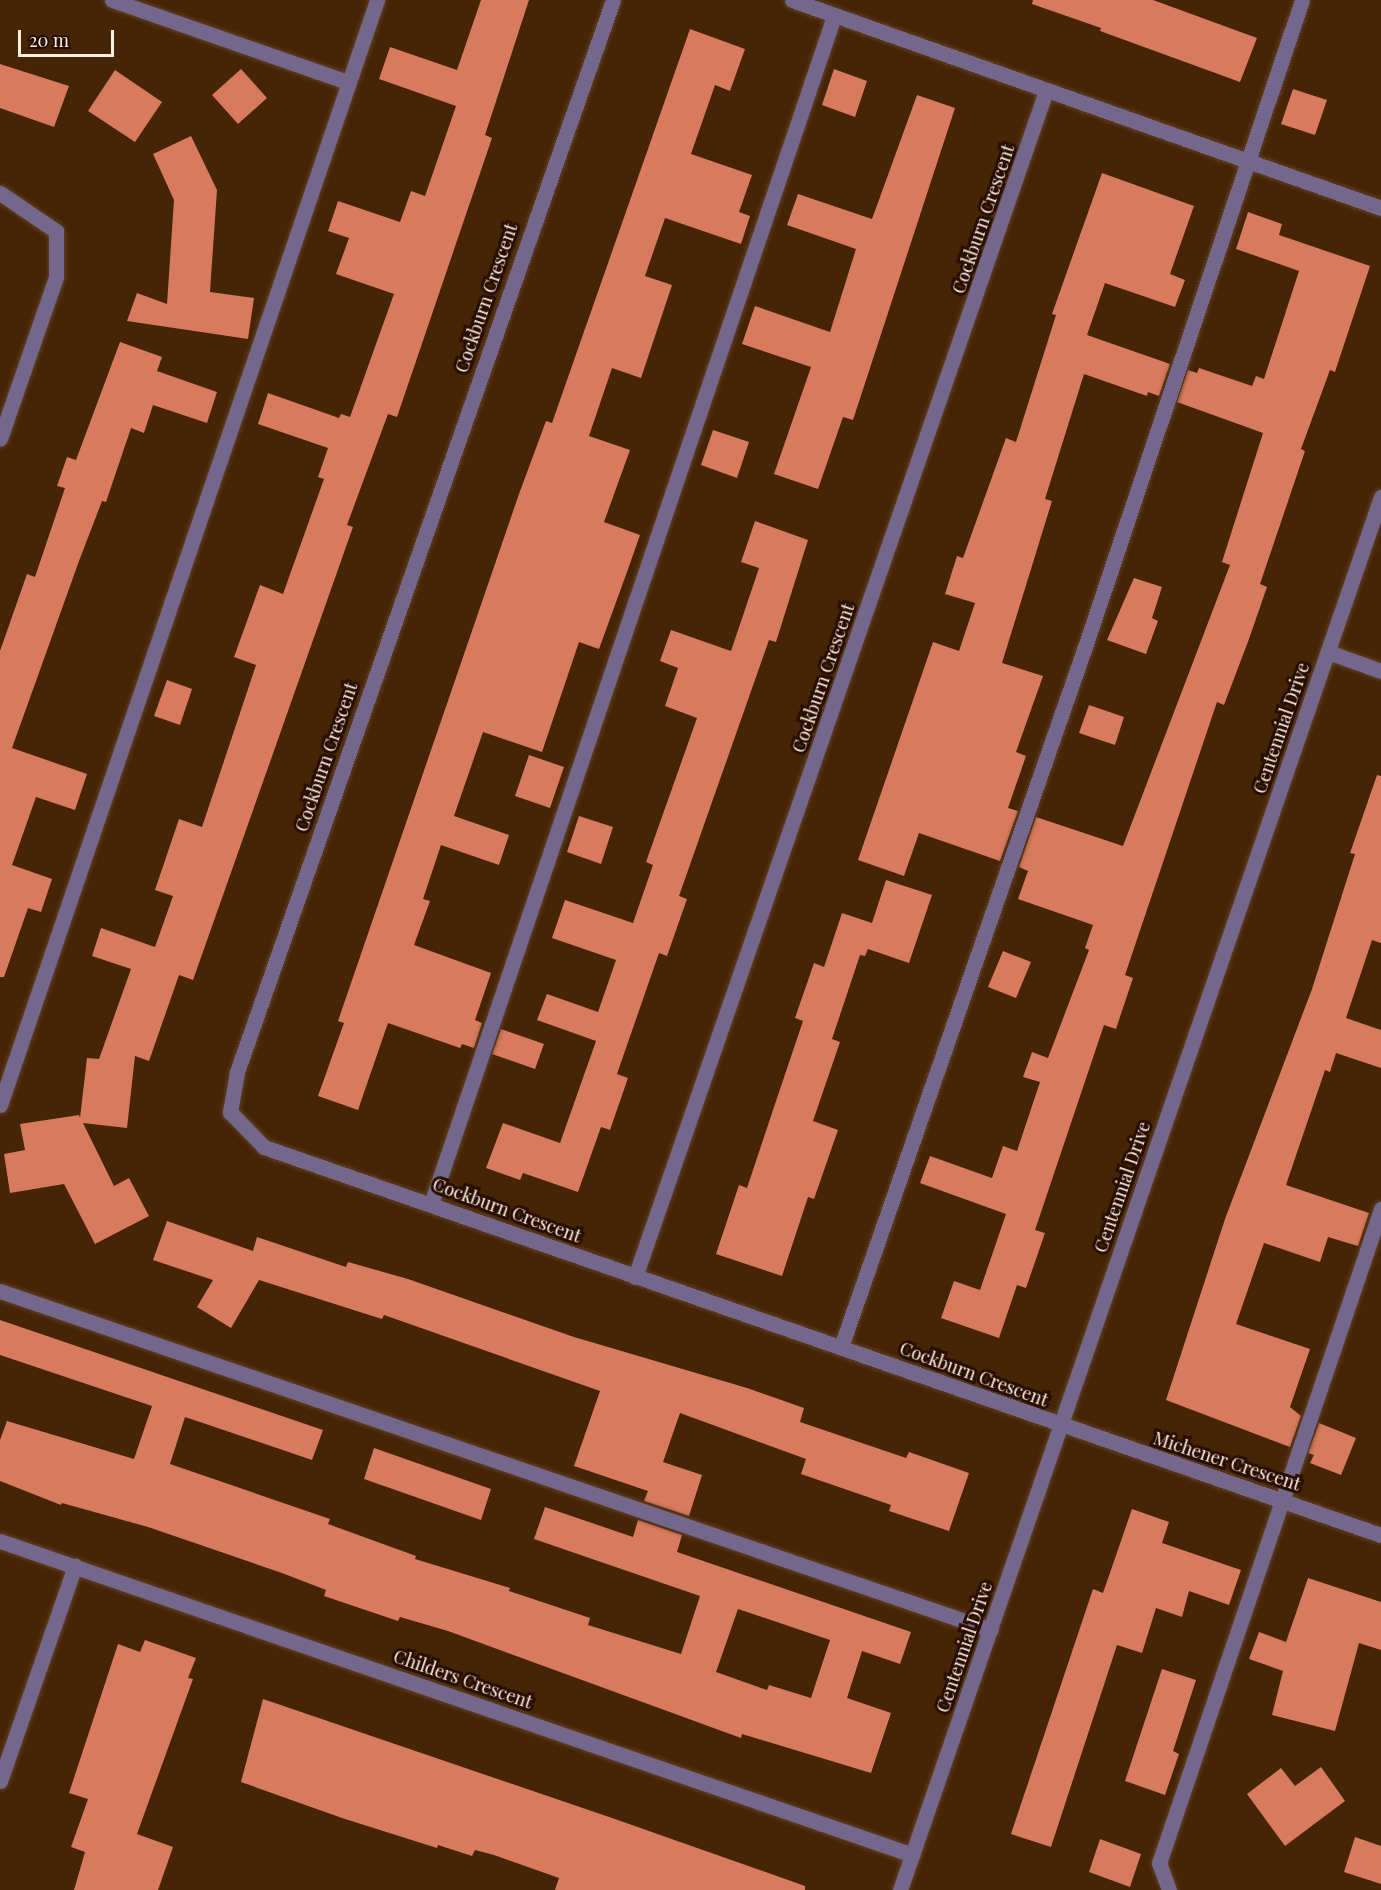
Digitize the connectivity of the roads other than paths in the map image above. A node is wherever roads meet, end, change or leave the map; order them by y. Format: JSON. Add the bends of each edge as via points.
{"nodes":[{"id":1,"x":112,"y":0,"type":"edge"},
{"id":2,"x":377,"y":0,"type":"edge"},
{"id":3,"x":613,"y":0,"type":"edge"},
{"id":4,"x":792,"y":0,"type":"edge"},
{"id":5,"x":1302,"y":0,"type":"edge"},
{"id":6,"x":834,"y":16,"type":"junction"},
{"id":7,"x":347,"y":82,"type":"junction"},
{"id":8,"x":1046,"y":91,"type":"junction"},
{"id":9,"x":1246,"y":160,"type":"junction"},
{"id":10,"x":0,"y":194,"type":"edge"},
{"id":11,"x":1381,"y":208,"type":"edge"},
{"id":12,"x":3,"y":420,"type":"edge"},
{"id":13,"x":0,"y":439,"type":"edge"},
{"id":14,"x":1381,"y":497,"type":"edge"},
{"id":15,"x":1328,"y":651,"type":"junction"},
{"id":16,"x":1381,"y":671,"type":"edge"},
{"id":17,"x":0,"y":1105,"type":"edge"},
{"id":18,"x":431,"y":1204,"type":"junction"},
{"id":19,"x":1381,"y":1209,"type":"edge"},
{"id":20,"x":635,"y":1277,"type":"junction"},
{"id":21,"x":0,"y":1291,"type":"edge"},
{"id":22,"x":841,"y":1347,"type":"junction"},
{"id":23,"x":1060,"y":1426,"type":"junction"},
{"id":24,"x":1281,"y":1498,"type":"junction"},
{"id":25,"x":1381,"y":1535,"type":"edge"},
{"id":26,"x":0,"y":1541,"type":"edge"},
{"id":27,"x":75,"y":1566,"type":"junction"},
{"id":28,"x":991,"y":1630,"type":"junction"},
{"id":29,"x":0,"y":1781,"type":"edge"},
{"id":30,"x":913,"y":1855,"type":"junction"},
{"id":31,"x":900,"y":1890,"type":"edge"},
{"id":32,"x":1169,"y":1890,"type":"edge"}],
"edges":[{"from":1,"to":7,"type":"street"},
{"from":2,"to":7,"type":"street"},
{"from":3,"to":18,"type":"street","name":"Cockburn Crescent","via":[[237,1072],[230,1112],[264,1147]]},
{"from":4,"to":6,"type":"street"},
{"from":5,"to":9,"type":"street"},
{"from":6,"to":8,"type":"street"},
{"from":6,"to":18,"type":"street"},
{"from":7,"to":17,"type":"street"},
{"from":8,"to":9,"type":"street"},
{"from":8,"to":20,"type":"street","name":"Cockburn Crescent"},
{"from":9,"to":11,"type":"street"},
{"from":9,"to":22,"type":"street","via":[[1086,644]]},
{"from":10,"to":12,"type":"street","via":[[56,231],[56,277]]},
{"from":12,"to":13,"type":"street"},
{"from":14,"to":15,"type":"street","name":"Centennial Drive"},
{"from":15,"to":16,"type":"street"},
{"from":15,"to":23,"type":"street","name":"Centennial Drive"},
{"from":18,"to":20,"type":"street","name":"Cockburn Crescent"},
{"from":19,"to":24,"type":"street"},
{"from":20,"to":22,"type":"street","name":"Cockburn Crescent"},
{"from":21,"to":28,"type":"street"},
{"from":22,"to":23,"type":"street","name":"Cockburn Crescent"},
{"from":23,"to":24,"type":"street","name":"Michener Crescent"},
{"from":23,"to":28,"type":"street","name":"Centennial Drive"},
{"from":24,"to":25,"type":"street","name":"Michener Crescent"},
{"from":24,"to":32,"type":"street","via":[[1159,1863]]},
{"from":26,"to":27,"type":"street","name":"Childers Crescent"},
{"from":27,"to":29,"type":"street"},
{"from":27,"to":30,"type":"street","name":"Childers Crescent"},
{"from":28,"to":30,"type":"street","name":"Centennial Drive"},
{"from":30,"to":31,"type":"street","name":"Centennial Drive"}]}
